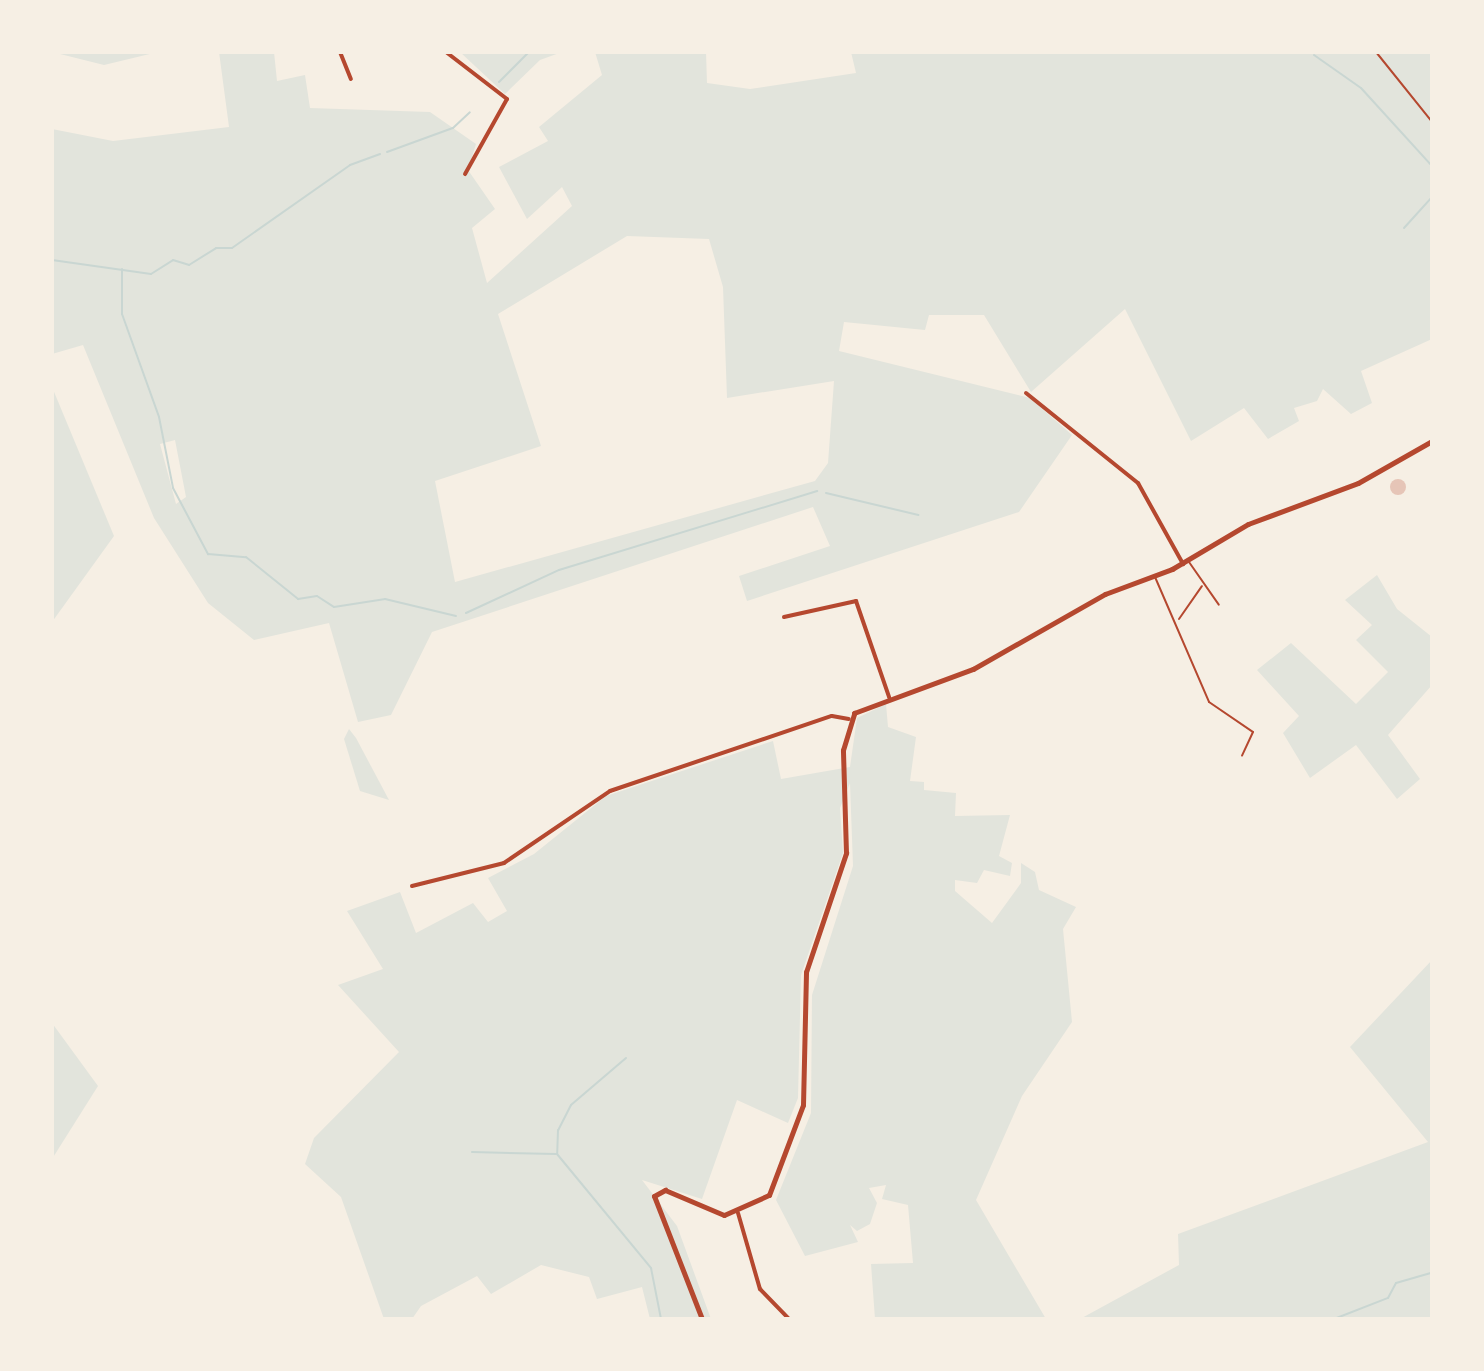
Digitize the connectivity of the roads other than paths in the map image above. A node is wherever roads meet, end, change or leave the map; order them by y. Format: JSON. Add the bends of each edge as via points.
{"nodes":[{"id":1,"x":340,"y":52,"type":"edge"},
{"id":2,"x":446,"y":52,"type":"edge"},
{"id":3,"x":351,"y":79,"type":"dead end"},
{"id":4,"x":465,"y":174,"type":"dead end"},
{"id":5,"x":1026,"y":393,"type":"dead end"},
{"id":6,"x":1432,"y":441,"type":"edge"},
{"id":7,"x":1186,"y":562,"type":"junction"},
{"id":8,"x":1154,"y":575,"type":"junction"},
{"id":9,"x":1203,"y":585,"type":"junction"},
{"id":10,"x":1219,"y":605,"type":"dead end"},
{"id":11,"x":784,"y":617,"type":"dead end"},
{"id":12,"x":1179,"y":619,"type":"junction"},
{"id":13,"x":889,"y":697,"type":"junction"},
{"id":14,"x":849,"y":719,"type":"junction"},
{"id":15,"x":1242,"y":756,"type":"dead end"},
{"id":16,"x":412,"y":886,"type":"dead end"},
{"id":17,"x":738,"y":1213,"type":"junction"},
{"id":18,"x":702,"y":1319,"type":"edge"},
{"id":19,"x":789,"y":1319,"type":"edge"}],
"edges":[{"from":1,"to":3,"type":"street"},
{"from":2,"to":4,"type":"street","via":[[507,99]]},
{"from":5,"to":7,"type":"street","via":[[1138,483]]},
{"from":6,"to":7,"type":"street","via":[[1358,483],[1236,530]]},
{"from":7,"to":8,"type":"street"},
{"from":7,"to":9,"type":"lane"},
{"from":8,"to":12,"type":"lane"},
{"from":8,"to":13,"type":"street","via":[[1105,594],[973,669]]},
{"from":9,"to":10,"type":"lane"},
{"from":9,"to":12,"type":"lane"},
{"from":11,"to":13,"type":"street","via":[[856,601]]},
{"from":12,"to":15,"type":"lane","via":[[1209,702],[1253,732]]},
{"from":13,"to":14,"type":"street"},
{"from":14,"to":16,"type":"street","via":[[832,716],[610,791],[504,863]]},
{"from":14,"to":17,"type":"street","via":[[846,853],[806,972],[799,1114],[767,1198]]},
{"from":17,"to":18,"type":"street","via":[[703,1211],[665,1190],[654,1196]]},
{"from":17,"to":19,"type":"street","via":[[760,1289]]}]}
